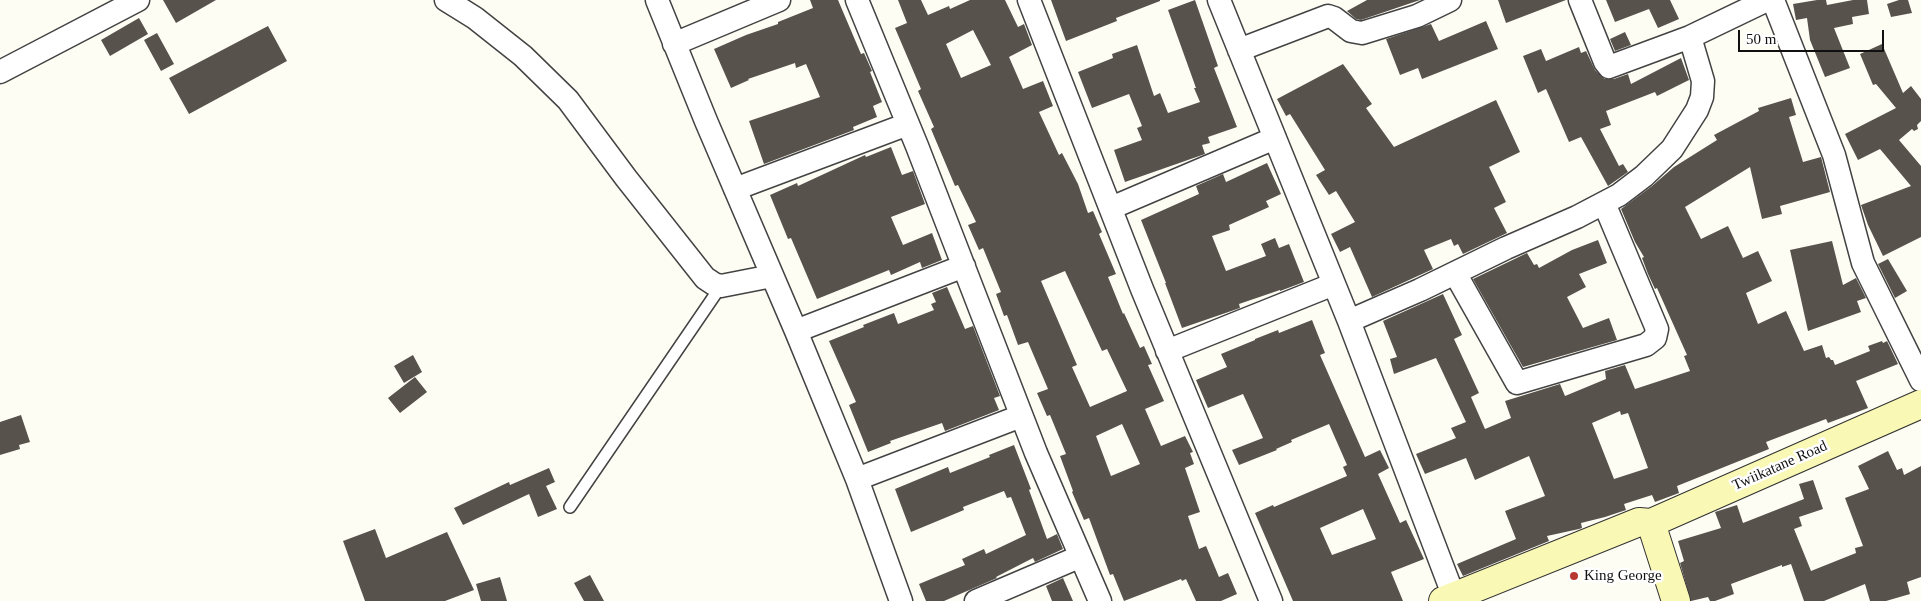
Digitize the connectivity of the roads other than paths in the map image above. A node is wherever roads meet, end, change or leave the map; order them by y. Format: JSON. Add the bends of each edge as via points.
{"nodes":[{"id":1,"x":138,"y":0,"type":"edge"},
{"id":2,"x":446,"y":0,"type":"edge"},
{"id":3,"x":657,"y":0,"type":"edge"},
{"id":4,"x":779,"y":0,"type":"edge"},
{"id":5,"x":857,"y":0,"type":"edge"},
{"id":6,"x":1029,"y":0,"type":"edge"},
{"id":7,"x":1219,"y":0,"type":"edge"},
{"id":8,"x":1450,"y":0,"type":"edge"},
{"id":9,"x":1580,"y":0,"type":"edge"},
{"id":10,"x":1767,"y":0,"type":"edge"},
{"id":11,"x":1773,"y":0,"type":"edge"},
{"id":12,"x":1690,"y":37,"type":"junction"},
{"id":13,"x":674,"y":44,"type":"junction"},
{"id":14,"x":1239,"y":50,"type":"junction"},
{"id":15,"x":0,"y":72,"type":"edge"},
{"id":16,"x":908,"y":124,"type":"junction"},
{"id":17,"x":1275,"y":138,"type":"junction"},
{"id":18,"x":735,"y":189,"type":"junction"},
{"id":19,"x":1604,"y":203,"type":"junction"},
{"id":20,"x":1110,"y":208,"type":"junction"},
{"id":21,"x":964,"y":266,"type":"junction"},
{"id":22,"x":1455,"y":273,"type":"junction"},
{"id":23,"x":772,"y":276,"type":"junction"},
{"id":24,"x":1334,"y":284,"type":"junction"},
{"id":25,"x":721,"y":286,"type":"junction"},
{"id":26,"x":1349,"y":321,"type":"junction"},
{"id":27,"x":796,"y":331,"type":"junction"},
{"id":28,"x":1167,"y":351,"type":"junction"},
{"id":29,"x":1921,"y":380,"type":"edge"},
{"id":30,"x":1921,"y":404,"type":"edge"},
{"id":31,"x":1021,"y":416,"type":"junction"},
{"id":32,"x":857,"y":479,"type":"junction"},
{"id":33,"x":570,"y":507,"type":"dead end"},
{"id":34,"x":1645,"y":522,"type":"junction"},
{"id":35,"x":1079,"y":557,"type":"junction"},
{"id":36,"x":1448,"y":599,"type":"edge"},
{"id":37,"x":901,"y":601,"type":"edge"},
{"id":38,"x":976,"y":601,"type":"edge"},
{"id":39,"x":1100,"y":601,"type":"edge"},
{"id":40,"x":1271,"y":601,"type":"edge"},
{"id":41,"x":1676,"y":601,"type":"edge"}],
"edges":[{"from":1,"to":15,"type":"street"},
{"from":2,"to":25,"type":"street","via":[[523,56],[568,100],[706,278]]},
{"from":3,"to":13,"type":"street"},
{"from":4,"to":13,"type":"street"},
{"from":5,"to":16,"type":"street"},
{"from":6,"to":20,"type":"street"},
{"from":7,"to":14,"type":"street"},
{"from":8,"to":14,"type":"street","via":[[1417,16],[1358,33],[1328,16]]},
{"from":9,"to":12,"type":"street","via":[[1609,67]]},
{"from":10,"to":12,"type":"street"},
{"from":11,"to":29,"type":"street","via":[[1834,155],[1862,263]]},
{"from":12,"to":19,"type":"street","via":[[1703,81],[1697,110],[1672,149],[1644,176]]},
{"from":13,"to":18,"type":"street"},
{"from":14,"to":17,"type":"street"},
{"from":16,"to":18,"type":"street"},
{"from":16,"to":21,"type":"street"},
{"from":17,"to":20,"type":"street"},
{"from":17,"to":24,"type":"street"},
{"from":18,"to":23,"type":"street"},
{"from":19,"to":22,"type":"street"},
{"from":19,"to":22,"type":"street","via":[[1657,329],[1656,338],[1646,345],[1517,383]]},
{"from":20,"to":28,"type":"street"},
{"from":21,"to":27,"type":"street"},
{"from":21,"to":31,"type":"street"},
{"from":22,"to":26,"type":"street"},
{"from":23,"to":25,"type":"street"},
{"from":23,"to":27,"type":"street"},
{"from":24,"to":26,"type":"street"},
{"from":24,"to":28,"type":"street"},
{"from":25,"to":33,"type":"lane"},
{"from":26,"to":36,"type":"street"},
{"from":27,"to":32,"type":"street"},
{"from":28,"to":40,"type":"street"},
{"from":30,"to":34,"type":"street","name":"Twiikatane Road"},
{"from":31,"to":32,"type":"street"},
{"from":31,"to":35,"type":"street"},
{"from":32,"to":37,"type":"street"},
{"from":34,"to":36,"type":"street","name":"Twiikatane Road"},
{"from":34,"to":41,"type":"street"},
{"from":35,"to":38,"type":"street"},
{"from":35,"to":39,"type":"street"}]}
